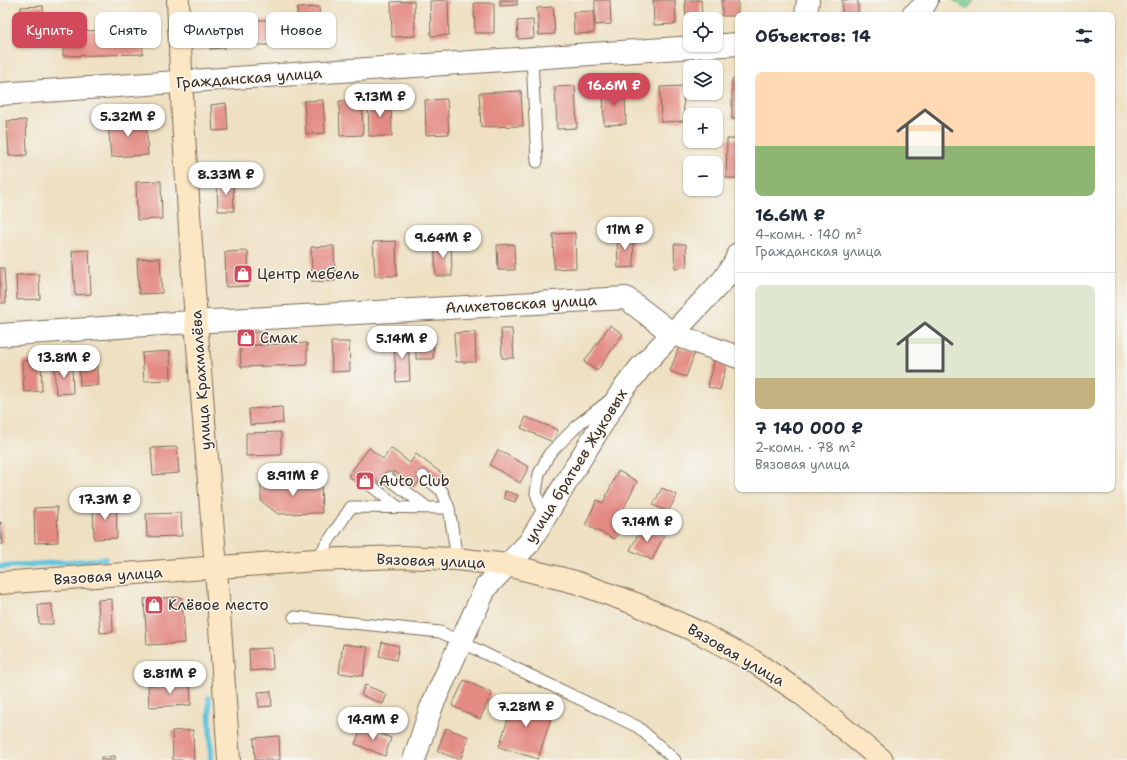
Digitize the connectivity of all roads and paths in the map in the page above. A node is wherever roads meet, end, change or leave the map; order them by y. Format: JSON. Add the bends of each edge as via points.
{"nodes":[{"id":1,"x":178,"y":0,"type":"edge"},
{"id":2,"x":808,"y":0,"type":"edge"},
{"id":3,"x":927,"y":0,"type":"edge"},
{"id":4,"x":806,"y":12,"type":"edge"},
{"id":5,"x":917,"y":12,"type":"edge"},
{"id":6,"x":735,"y":44,"type":"edge"},
{"id":7,"x":532,"y":58,"type":"junction"},
{"id":8,"x":182,"y":82,"type":"junction"},
{"id":9,"x":0,"y":94,"type":"edge"},
{"id":10,"x":537,"y":162,"type":"dead end"},
{"id":11,"x":735,"y":262,"type":"edge"},
{"id":12,"x":196,"y":322,"type":"junction"},
{"id":13,"x":673,"y":334,"type":"junction"},
{"id":14,"x":0,"y":335,"type":"edge"},
{"id":15,"x":735,"y":356,"type":"edge"},
{"id":16,"x":622,"y":391,"type":"junction"},
{"id":17,"x":423,"y":476,"type":"dead end"},
{"id":18,"x":388,"y":478,"type":"dead end"},
{"id":19,"x":366,"y":481,"type":"dead end"},
{"id":20,"x":398,"y":507,"type":"junction"},
{"id":21,"x":428,"y":508,"type":"junction"},
{"id":22,"x":449,"y":508,"type":"junction"},
{"id":23,"x":545,"y":519,"type":"junction"},
{"id":24,"x":457,"y":559,"type":"junction"},
{"id":25,"x":316,"y":560,"type":"junction"},
{"id":26,"x":507,"y":565,"type":"junction"},
{"id":27,"x":216,"y":568,"type":"junction"},
{"id":28,"x":0,"y":583,"type":"edge"},
{"id":29,"x":294,"y":617,"type":"dead end"},
{"id":30,"x":462,"y":643,"type":"junction"},
{"id":31,"x":229,"y":760,"type":"edge"},
{"id":32,"x":414,"y":760,"type":"edge"},
{"id":33,"x":675,"y":760,"type":"edge"},
{"id":34,"x":882,"y":760,"type":"edge"}],
"edges":[{"from":1,"to":8,"type":"street","name":"улица Крахмалёва"},
{"from":2,"to":4,"type":"street"},
{"from":3,"to":5,"type":"street"},
{"from":6,"to":7,"type":"street","name":"Гражданская улица"},
{"from":7,"to":8,"type":"street","name":"Гражданская улица"},
{"from":7,"to":10,"type":"lane"},
{"from":8,"to":9,"type":"street","name":"Гражданская улица"},
{"from":8,"to":12,"type":"street","name":"улица Крахмалёва"},
{"from":11,"to":13,"type":"street","name":"улица братьев Жуковых","via":[[724,279]]},
{"from":12,"to":13,"type":"street","name":"Алихетовская улица","via":[[626,298]]},
{"from":12,"to":14,"type":"street","name":"Алихетовская улица"},
{"from":12,"to":27,"type":"street","name":"улица Крахмалёва"},
{"from":13,"to":15,"type":"street","name":"Алихетовская улица"},
{"from":13,"to":16,"type":"street","name":"улица братьев Жуковых"},
{"from":16,"to":23,"type":"street","name":"улица братьев Жуковых"},
{"from":16,"to":23,"type":"lane","via":[[580,423],[548,454],[539,474],[536,493]]},
{"from":17,"to":22,"type":"lane","via":[[442,491]]},
{"from":18,"to":21,"type":"lane"},
{"from":19,"to":20,"type":"lane"},
{"from":20,"to":21,"type":"lane"},
{"from":20,"to":25,"type":"lane","via":[[350,507]]},
{"from":21,"to":22,"type":"lane"},
{"from":22,"to":24,"type":"lane"},
{"from":23,"to":26,"type":"street","name":"улица братьев Жуковых","via":[[529,543]]},
{"from":24,"to":25,"type":"street","name":"Вязовая улица","via":[[400,557]]},
{"from":24,"to":26,"type":"street","name":"Вязовая улица"},
{"from":25,"to":27,"type":"street","name":"Вязовая улица"},
{"from":26,"to":30,"type":"street","name":"улица братьев Жуковых","via":[[486,588]]},
{"from":26,"to":34,"type":"street","name":"Вязовая улица","via":[[575,582],[636,604],[700,633],[753,661],[802,694]]},
{"from":27,"to":28,"type":"street","name":"Вязовая улица"},
{"from":27,"to":31,"type":"street","name":"улица Крахмалёва"},
{"from":29,"to":30,"type":"lane","via":[[440,632]]},
{"from":30,"to":32,"type":"street","name":"улица братьев Жуковых","via":[[431,708]]},
{"from":30,"to":33,"type":"lane","via":[[638,727]]}]}
